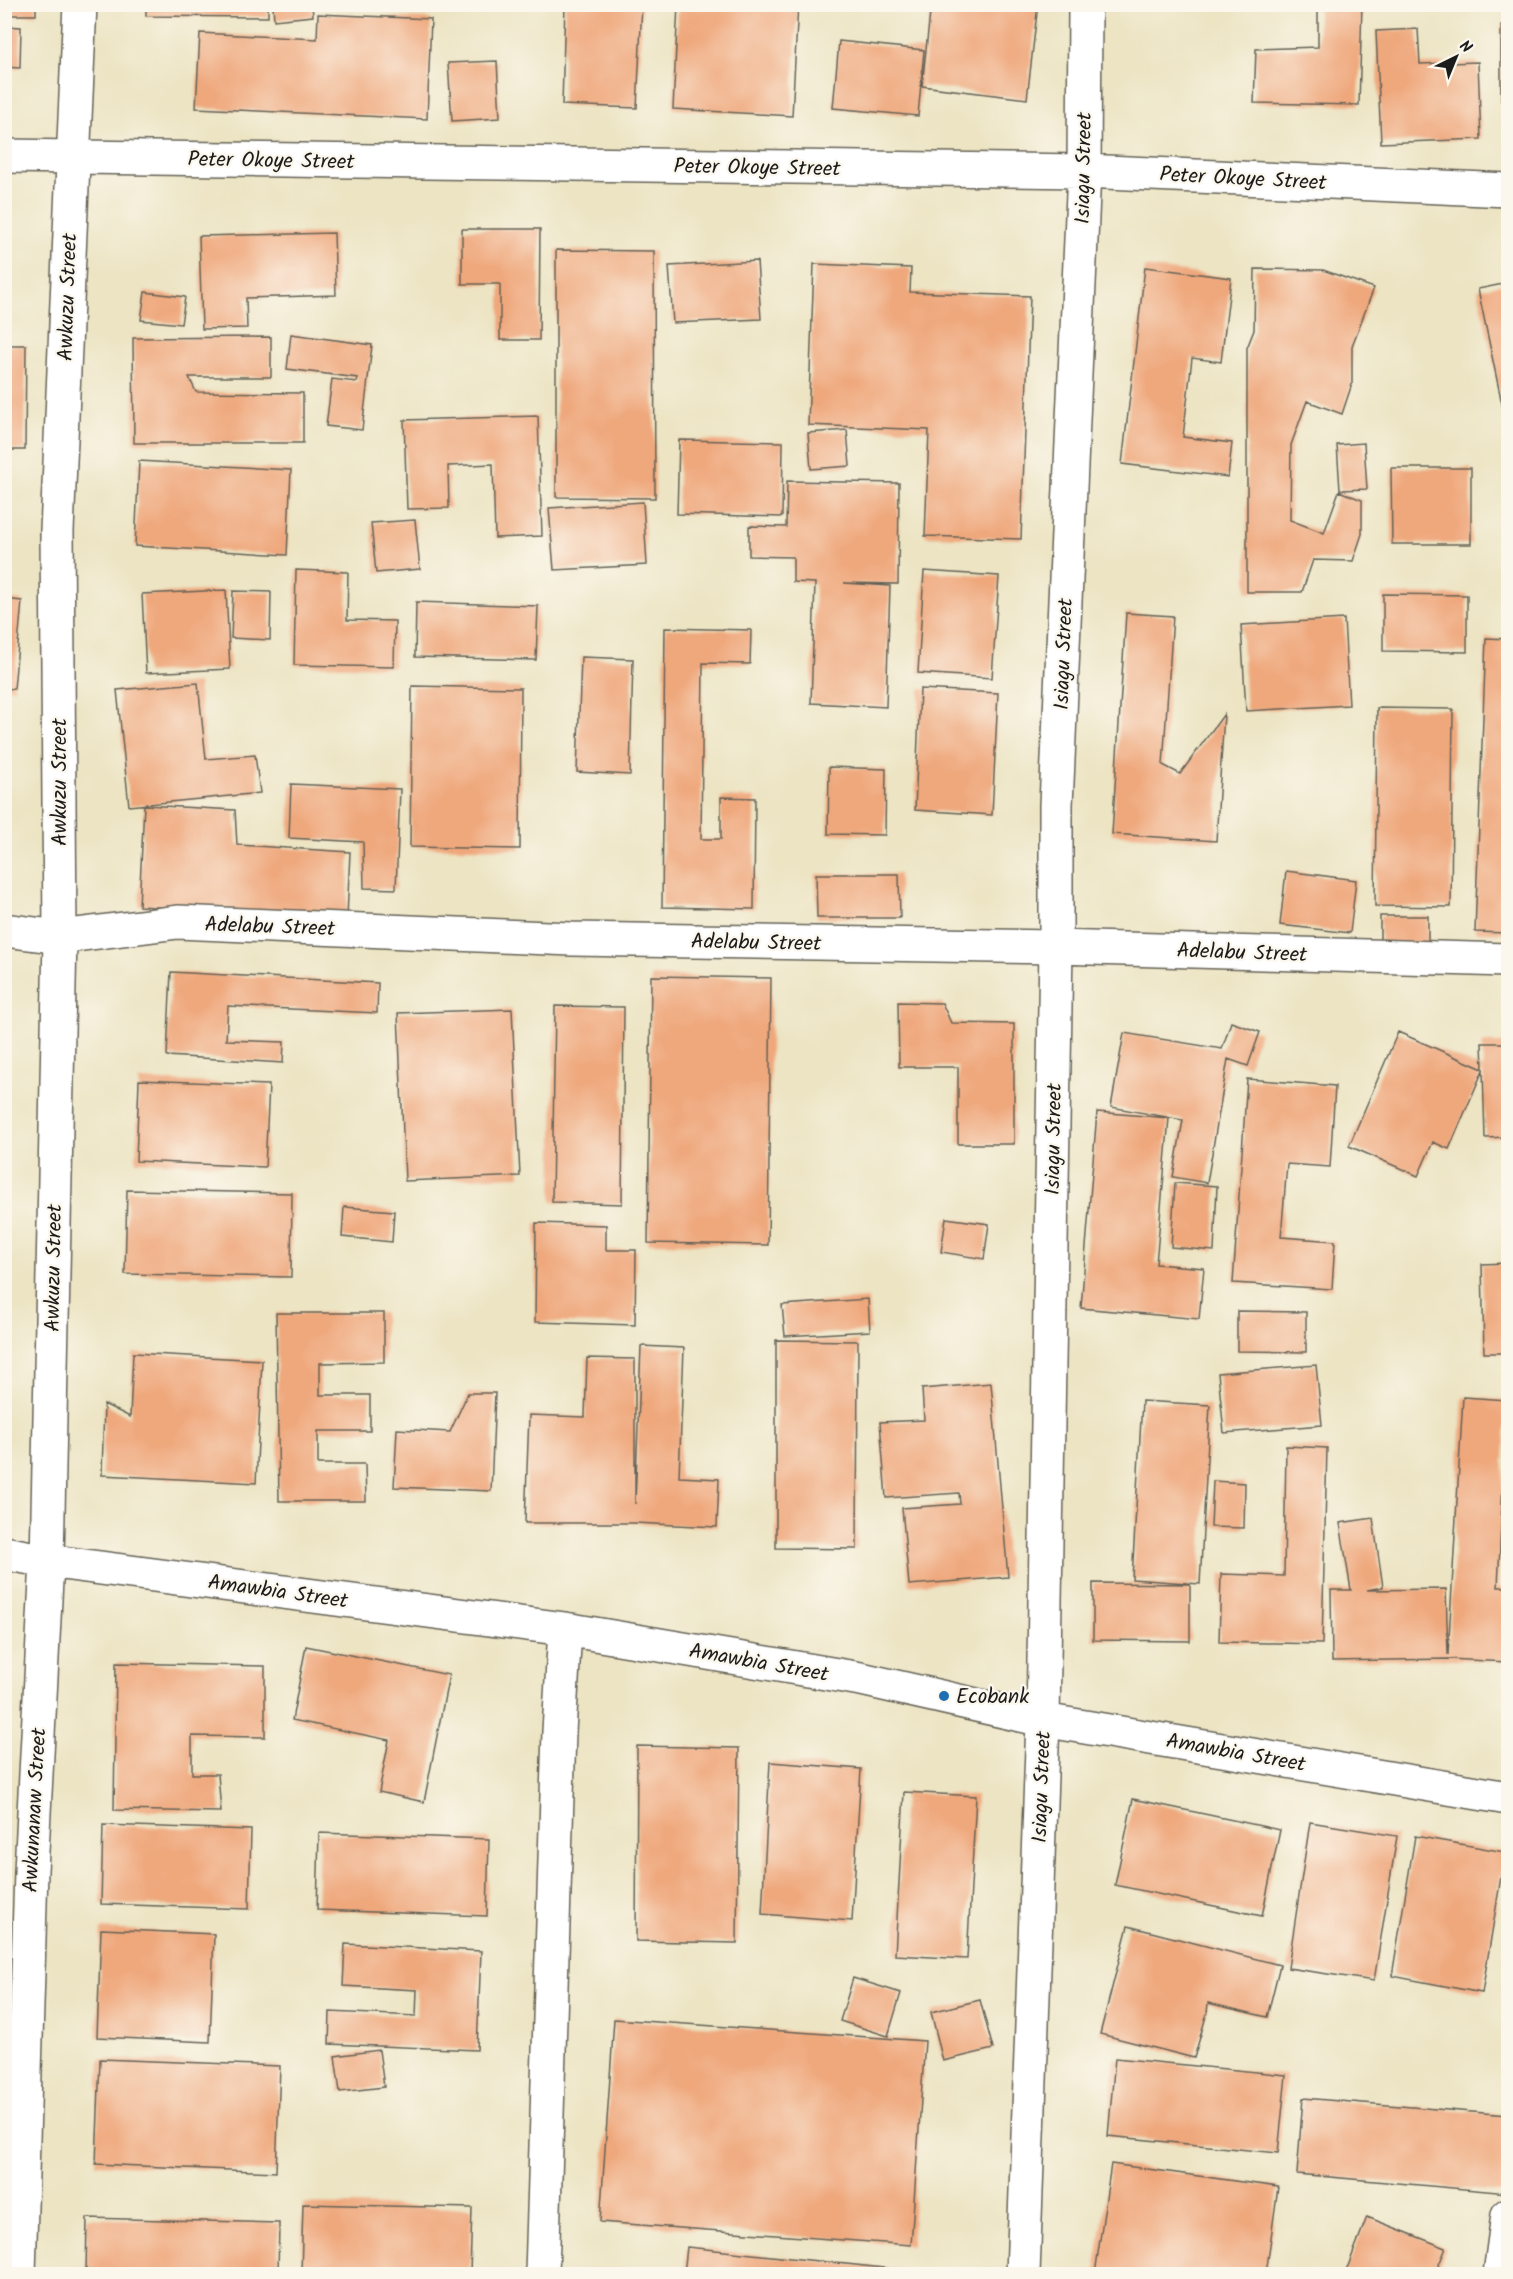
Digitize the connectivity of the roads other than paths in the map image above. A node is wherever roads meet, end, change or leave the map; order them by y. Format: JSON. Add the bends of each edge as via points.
{"nodes":[{"id":1,"x":80,"y":4,"type":"edge"},
{"id":2,"x":1085,"y":4,"type":"edge"},
{"id":3,"x":4,"y":156,"type":"edge"},
{"id":4,"x":73,"y":157,"type":"junction"},
{"id":5,"x":1084,"y":171,"type":"junction"},
{"id":6,"x":1509,"y":190,"type":"edge"},
{"id":7,"x":4,"y":930,"type":"edge"},
{"id":8,"x":60,"y":937,"type":"junction"},
{"id":9,"x":1056,"y":947,"type":"junction"},
{"id":10,"x":1509,"y":960,"type":"edge"},
{"id":11,"x":4,"y":1553,"type":"edge"},
{"id":12,"x":47,"y":1561,"type":"junction"},
{"id":13,"x":565,"y":1629,"type":"junction"},
{"id":14,"x":1043,"y":1720,"type":"junction"},
{"id":15,"x":1509,"y":1798,"type":"edge"},
{"id":16,"x":18,"y":1870,"type":"edge"},
{"id":17,"x":1509,"y":2215,"type":"edge"},
{"id":18,"x":19,"y":2274,"type":"edge"},
{"id":19,"x":542,"y":2274,"type":"edge"},
{"id":20,"x":1023,"y":2274,"type":"edge"},
{"id":21,"x":1500,"y":2274,"type":"edge"}],
"edges":[{"from":1,"to":4,"type":"street","name":"Awkuzu Street"},
{"from":2,"to":5,"type":"street","name":"Isiagu Street"},
{"from":3,"to":4,"type":"street","name":"Peter Okoye Street"},
{"from":4,"to":5,"type":"street","name":"Peter Okoye Street"},
{"from":4,"to":8,"type":"street","name":"Awkuzu Street","via":[[57,531]]},
{"from":5,"to":6,"type":"street","name":"Peter Okoye Street"},
{"from":5,"to":9,"type":"street","name":"Isiagu Street","via":[[1056,805]]},
{"from":7,"to":8,"type":"street","name":"Adelabu Street"},
{"from":8,"to":9,"type":"street","name":"Adelabu Street","via":[[178,922],[572,939]]},
{"from":8,"to":12,"type":"street","name":"Awkuzu Street"},
{"from":9,"to":10,"type":"street","name":"Adelabu Street"},
{"from":9,"to":14,"type":"street","name":"Isiagu Street"},
{"from":11,"to":12,"type":"street","name":"Amawbia Street"},
{"from":12,"to":13,"type":"street","name":"Amawbia Street"},
{"from":12,"to":16,"type":"street","name":"Awkunanaw Street"},
{"from":13,"to":14,"type":"street","name":"Amawbia Street","via":[[861,1679]]},
{"from":13,"to":19,"type":"street"},
{"from":14,"to":15,"type":"street","name":"Amawbia Street"},
{"from":14,"to":20,"type":"street","name":"Isiagu Street"},
{"from":16,"to":18,"type":"street","name":"Awkunanaw Street"},
{"from":17,"to":21,"type":"street"}]}
